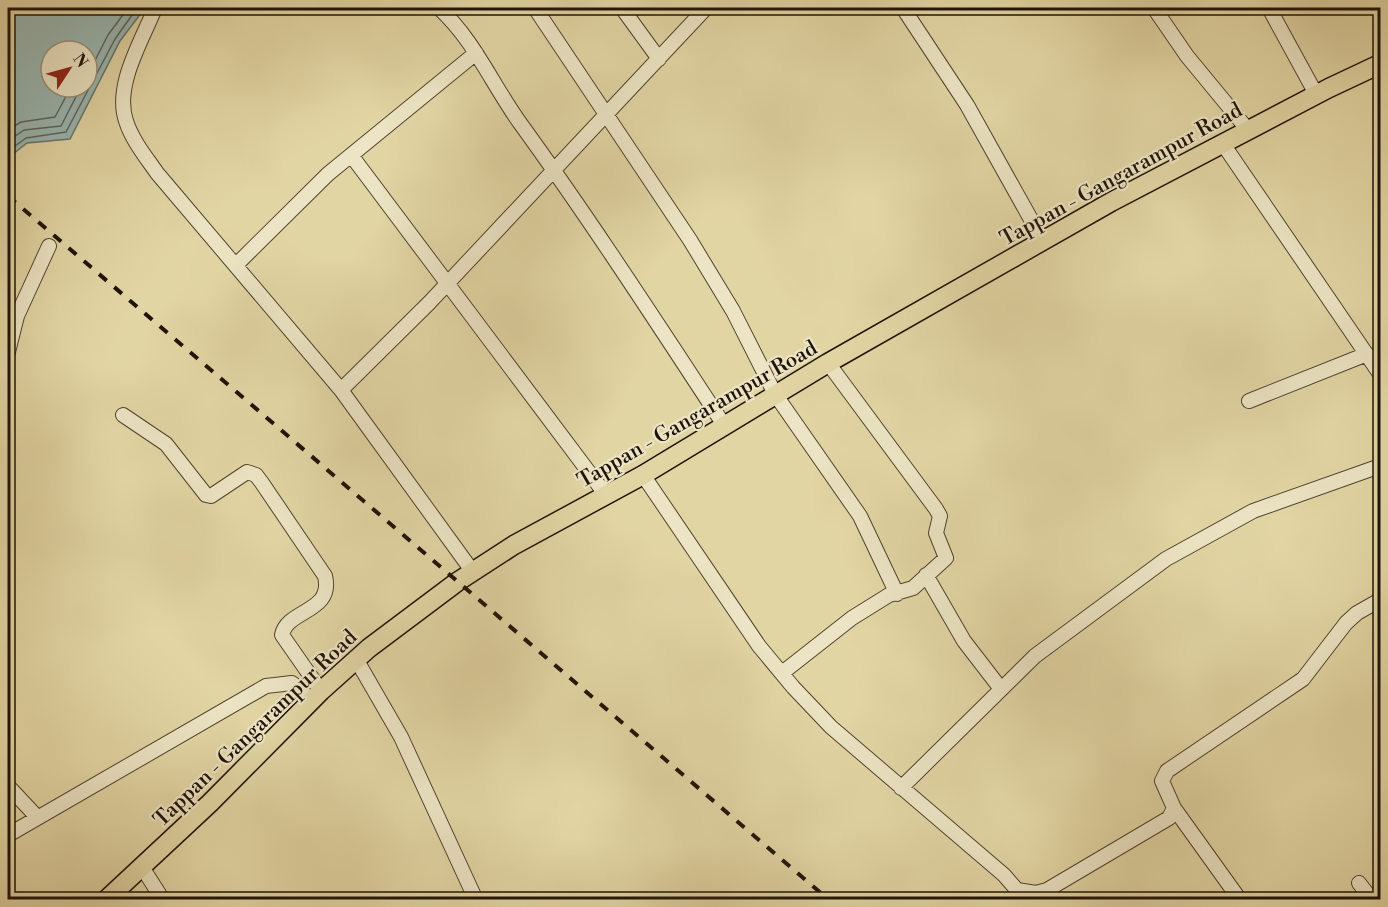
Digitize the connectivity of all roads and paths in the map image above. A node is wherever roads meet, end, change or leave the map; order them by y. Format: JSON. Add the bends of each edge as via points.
{"nodes":[{"id":1,"x":156,"y":8,"type":"edge"},
{"id":2,"x":439,"y":8,"type":"edge"},
{"id":3,"x":536,"y":8,"type":"edge"},
{"id":4,"x":622,"y":8,"type":"edge"},
{"id":5,"x":706,"y":8,"type":"edge"},
{"id":6,"x":903,"y":8,"type":"edge"},
{"id":7,"x":1154,"y":8,"type":"edge"},
{"id":8,"x":1269,"y":8,"type":"edge"},
{"id":9,"x":476,"y":53,"type":"junction"},
{"id":10,"x":659,"y":59,"type":"junction"},
{"id":11,"x":1380,"y":64,"type":"edge"},
{"id":12,"x":1316,"y":94,"type":"junction"},
{"id":13,"x":608,"y":113,"type":"junction"},
{"id":14,"x":1248,"y":130,"type":"junction"},
{"id":15,"x":1223,"y":144,"type":"junction"},
{"id":16,"x":351,"y":154,"type":"junction"},
{"id":17,"x":554,"y":168,"type":"junction"},
{"id":18,"x":1043,"y":241,"type":"junction"},
{"id":19,"x":49,"y":246,"type":"dead end"},
{"id":20,"x":237,"y":264,"type":"junction"},
{"id":21,"x":448,"y":282,"type":"junction"},
{"id":22,"x":8,"y":352,"type":"edge"},
{"id":23,"x":1367,"y":354,"type":"junction"},
{"id":24,"x":828,"y":363,"type":"junction"},
{"id":25,"x":1380,"y":374,"type":"edge"},
{"id":26,"x":341,"y":390,"type":"junction"},
{"id":27,"x":775,"y":394,"type":"junction"},
{"id":28,"x":1249,"y":401,"type":"dead end"},
{"id":29,"x":123,"y":415,"type":"dead end"},
{"id":30,"x":724,"y":425,"type":"junction"},
{"id":31,"x":1380,"y":466,"type":"edge"},
{"id":32,"x":643,"y":475,"type":"junction"},
{"id":33,"x":606,"y":495,"type":"junction"},
{"id":34,"x":473,"y":572,"type":"junction"},
{"id":35,"x":926,"y":575,"type":"junction"},
{"id":36,"x":897,"y":594,"type":"junction"},
{"id":37,"x":1380,"y":600,"type":"edge"},
{"id":38,"x":356,"y":659,"type":"junction"},
{"id":39,"x":782,"y":673,"type":"junction"},
{"id":40,"x":1001,"y":688,"type":"junction"},
{"id":41,"x":316,"y":695,"type":"junction"},
{"id":42,"x":8,"y":786,"type":"edge"},
{"id":43,"x":901,"y":788,"type":"junction"},
{"id":44,"x":1174,"y":808,"type":"junction"},
{"id":45,"x":37,"y":817,"type":"junction"},
{"id":46,"x":8,"y":835,"type":"edge"},
{"id":47,"x":142,"y":867,"type":"junction"},
{"id":48,"x":1359,"y":883,"type":"dead end"},
{"id":49,"x":1018,"y":895,"type":"edge"},
{"id":50,"x":106,"y":900,"type":"edge"},
{"id":51,"x":163,"y":900,"type":"edge"},
{"id":52,"x":476,"y":900,"type":"edge"},
{"id":53,"x":1240,"y":900,"type":"edge"},
{"id":54,"x":1372,"y":900,"type":"edge"}],
"edges":[{"from":1,"to":20,"type":"street","via":[[124,89],[122,106],[126,122],[157,173]]},
{"from":2,"to":9,"type":"street"},
{"from":3,"to":13,"type":"street"},
{"from":4,"to":10,"type":"street"},
{"from":5,"to":10,"type":"street"},
{"from":6,"to":18,"type":"street","via":[[967,105]]},
{"from":7,"to":14,"type":"street","via":[[1194,65]]},
{"from":8,"to":12,"type":"street"},
{"from":9,"to":16,"type":"street"},
{"from":9,"to":17,"type":"street"},
{"from":10,"to":13,"type":"street"},
{"from":11,"to":12,"type":"main road","name":"Tappan - Gangarampur Road"},
{"from":12,"to":14,"type":"main road","name":"Tappan - Gangarampur Road"},
{"from":13,"to":17,"type":"street"},
{"from":13,"to":27,"type":"street","via":[[714,278]]},
{"from":14,"to":15,"type":"main road","name":"Tappan - Gangarampur Road"},
{"from":15,"to":18,"type":"main road","name":"Tappan - Gangarampur Road"},
{"from":15,"to":23,"type":"street"},
{"from":16,"to":20,"type":"street"},
{"from":16,"to":21,"type":"street"},
{"from":17,"to":21,"type":"street"},
{"from":17,"to":30,"type":"street"},
{"from":18,"to":24,"type":"main road","name":"Tappan - Gangarampur Road"},
{"from":19,"to":22,"type":"street","via":[[17,316]]},
{"from":20,"to":26,"type":"street"},
{"from":21,"to":26,"type":"street"},
{"from":21,"to":33,"type":"street"},
{"from":23,"to":25,"type":"street"},
{"from":23,"to":28,"type":"street"},
{"from":24,"to":27,"type":"main road","name":"Tappan - Gangarampur Road"},
{"from":24,"to":35,"type":"street","via":[[940,516],[936,533],[946,558]]},
{"from":26,"to":34,"type":"street"},
{"from":27,"to":30,"type":"main road","name":"Tappan - Gangarampur Road"},
{"from":27,"to":36,"type":"street","via":[[860,516]]},
{"from":29,"to":41,"type":"street","via":[[166,444],[206,495],[218,493],[247,472],[262,483],[325,576],[327,584],[321,600],[286,626],[282,635]]},
{"from":30,"to":32,"type":"main road","name":"Tappan - Gangarampur Road"},
{"from":31,"to":40,"type":"street","via":[[1253,511],[1180,550],[1035,656]]},
{"from":32,"to":33,"type":"main road","name":"Tappan - Gangarampur Road"},
{"from":32,"to":39,"type":"street","via":[[759,646]]},
{"from":33,"to":34,"type":"main road","name":"Tappan - Gangarampur Road"},
{"from":34,"to":38,"type":"main road","name":"Tappan - Gangarampur Road"},
{"from":35,"to":36,"type":"street","via":[[913,588]]},
{"from":35,"to":40,"type":"street","via":[[968,647]]},
{"from":36,"to":39,"type":"street","via":[[852,618]]},
{"from":37,"to":44,"type":"street","via":[[1346,623],[1303,679],[1167,771],[1162,781]]},
{"from":38,"to":41,"type":"main road","name":"Tappan - Gangarampur Road"},
{"from":38,"to":52,"type":"street","via":[[401,737]]},
{"from":39,"to":43,"type":"street","via":[[831,727]]},
{"from":40,"to":43,"type":"street"},
{"from":41,"to":45,"type":"street","via":[[292,683],[266,686]]},
{"from":41,"to":47,"type":"main road","name":"Tappan - Gangarampur Road"},
{"from":42,"to":45,"type":"street"},
{"from":43,"to":49,"type":"street","via":[[988,860]]},
{"from":44,"to":49,"type":"street","via":[[1159,825],[1058,884]]},
{"from":44,"to":53,"type":"street"},
{"from":45,"to":46,"type":"street"},
{"from":47,"to":50,"type":"main road","name":"Tappan - Gangarampur Road"},
{"from":47,"to":51,"type":"street"},
{"from":48,"to":54,"type":"street"}]}
